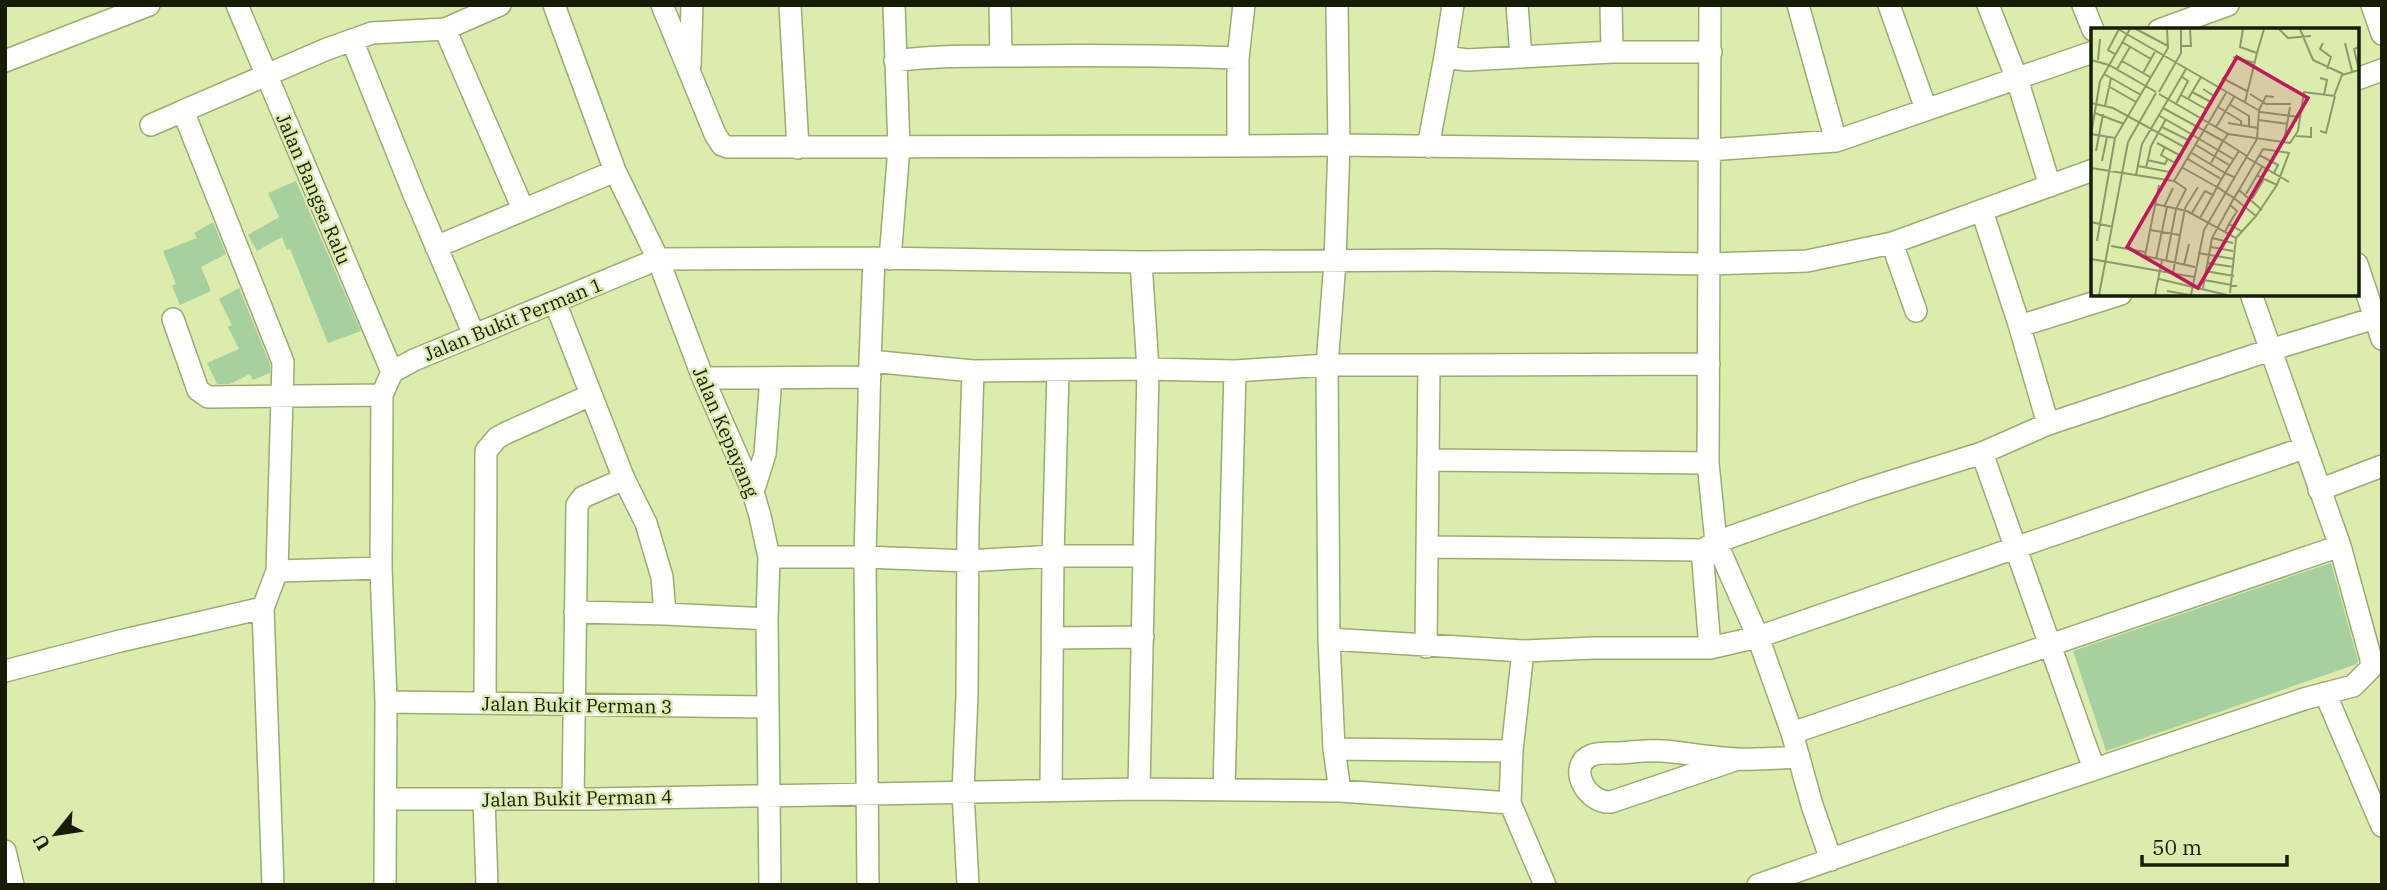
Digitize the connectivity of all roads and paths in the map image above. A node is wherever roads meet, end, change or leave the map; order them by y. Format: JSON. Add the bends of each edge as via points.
{"nodes":[{"id":1,"x":149,"y":5,"type":"edge"},
{"id":2,"x":237,"y":5,"type":"edge"},
{"id":3,"x":500,"y":5,"type":"edge"},
{"id":4,"x":554,"y":5,"type":"edge"},
{"id":5,"x":662,"y":5,"type":"edge"},
{"id":6,"x":692,"y":5,"type":"edge"},
{"id":7,"x":790,"y":5,"type":"edge"},
{"id":8,"x":894,"y":5,"type":"edge"},
{"id":9,"x":1000,"y":5,"type":"edge"},
{"id":10,"x":1244,"y":5,"type":"edge"},
{"id":11,"x":1337,"y":5,"type":"edge"},
{"id":12,"x":1453,"y":5,"type":"edge"},
{"id":13,"x":1517,"y":5,"type":"edge"},
{"id":14,"x":1611,"y":5,"type":"edge"},
{"id":15,"x":1710,"y":5,"type":"edge"},
{"id":16,"x":1798,"y":5,"type":"edge"},
{"id":17,"x":1889,"y":5,"type":"edge"},
{"id":18,"x":1988,"y":5,"type":"edge"},
{"id":19,"x":2083,"y":5,"type":"edge"},
{"id":20,"x":2228,"y":5,"type":"edge"},
{"id":21,"x":2372,"y":5,"type":"edge"},
{"id":22,"x":2182,"y":13,"type":"edge"},
{"id":23,"x":2092,"y":28,"type":"edge"},
{"id":24,"x":2162,"y":28,"type":"edge"},
{"id":25,"x":444,"y":29,"type":"junction"},
{"id":26,"x":2382,"y":34,"type":"edge"},
{"id":27,"x":352,"y":40,"type":"junction"},
{"id":28,"x":1612,"y":52,"type":"junction"},
{"id":29,"x":1711,"y":52,"type":"junction"},
{"id":30,"x":2091,"y":53,"type":"edge"},
{"id":31,"x":1001,"y":56,"type":"junction"},
{"id":32,"x":1445,"y":57,"type":"junction"},
{"id":33,"x":1521,"y":57,"type":"junction"},
{"id":34,"x":1238,"y":58,"type":"junction"},
{"id":35,"x":5,"y":61,"type":"edge"},
{"id":36,"x":895,"y":61,"type":"junction"},
{"id":37,"x":2382,"y":69,"type":"edge"},
{"id":38,"x":689,"y":72,"type":"junction"},
{"id":39,"x":267,"y":76,"type":"junction"},
{"id":40,"x":2359,"y":78,"type":"edge"},
{"id":41,"x":2017,"y":79,"type":"junction"},
{"id":42,"x":1926,"y":109,"type":"junction"},
{"id":43,"x":183,"y":111,"type":"junction"},
{"id":44,"x":151,"y":125,"type":"dead end"},
{"id":45,"x":1836,"y":141,"type":"junction"},
{"id":46,"x":1339,"y":145,"type":"junction"},
{"id":47,"x":1238,"y":146,"type":"junction"},
{"id":48,"x":1427,"y":147,"type":"junction"},
{"id":49,"x":798,"y":148,"type":"junction"},
{"id":50,"x":899,"y":148,"type":"junction"},
{"id":51,"x":1709,"y":150,"type":"junction"},
{"id":52,"x":615,"y":171,"type":"junction"},
{"id":53,"x":2091,"y":171,"type":"edge"},
{"id":54,"x":2050,"y":186,"type":"junction"},
{"id":55,"x":523,"y":209,"type":"junction"},
{"id":56,"x":1982,"y":211,"type":"junction"},
{"id":57,"x":1892,"y":243,"type":"junction"},
{"id":58,"x":436,"y":247,"type":"junction"},
{"id":59,"x":882,"y":258,"type":"junction"},
{"id":60,"x":658,"y":259,"type":"junction"},
{"id":61,"x":1141,"y":262,"type":"junction"},
{"id":62,"x":1335,"y":262,"type":"junction"},
{"id":63,"x":1709,"y":264,"type":"junction"},
{"id":64,"x":2359,"y":270,"type":"edge"},
{"id":65,"x":2115,"y":296,"type":"edge"},
{"id":66,"x":2252,"y":296,"type":"edge"},
{"id":67,"x":555,"y":302,"type":"junction"},
{"id":68,"x":1916,"y":311,"type":"dead end"},
{"id":69,"x":173,"y":319,"type":"dead end"},
{"id":70,"x":2020,"y":326,"type":"junction"},
{"id":71,"x":2378,"y":328,"type":"edge"},
{"id":72,"x":474,"y":335,"type":"junction"},
{"id":73,"x":2270,"y":350,"type":"junction"},
{"id":74,"x":1709,"y":364,"type":"junction"},
{"id":75,"x":1327,"y":365,"type":"junction"},
{"id":76,"x":1430,"y":365,"type":"junction"},
{"id":77,"x":870,"y":369,"type":"junction"},
{"id":78,"x":1147,"y":369,"type":"junction"},
{"id":79,"x":973,"y":371,"type":"junction"},
{"id":80,"x":1058,"y":371,"type":"junction"},
{"id":81,"x":1235,"y":371,"type":"junction"},
{"id":82,"x":392,"y":372,"type":"junction"},
{"id":83,"x":703,"y":378,"type":"junction"},
{"id":84,"x":771,"y":378,"type":"junction"},
{"id":85,"x":591,"y":395,"type":"junction"},
{"id":86,"x":382,"y":396,"type":"junction"},
{"id":87,"x":284,"y":397,"type":"junction"},
{"id":88,"x":2048,"y":424,"type":"junction"},
{"id":89,"x":2304,"y":448,"type":"junction"},
{"id":90,"x":1982,"y":453,"type":"junction"},
{"id":91,"x":1428,"y":460,"type":"junction"},
{"id":92,"x":1708,"y":463,"type":"junction"},
{"id":93,"x":2382,"y":466,"type":"edge"},
{"id":94,"x":624,"y":479,"type":"junction"},
{"id":95,"x":2319,"y":490,"type":"junction"},
{"id":96,"x":752,"y":492,"type":"junction"},
{"id":97,"x":1709,"y":546,"type":"junction"},
{"id":98,"x":2340,"y":546,"type":"junction"},
{"id":99,"x":1427,"y":547,"type":"junction"},
{"id":100,"x":2015,"y":547,"type":"junction"},
{"id":101,"x":1053,"y":556,"type":"junction"},
{"id":102,"x":1144,"y":556,"type":"junction"},
{"id":103,"x":769,"y":557,"type":"junction"},
{"id":104,"x":865,"y":557,"type":"junction"},
{"id":105,"x":968,"y":561,"type":"junction"},
{"id":106,"x":381,"y":568,"type":"junction"},
{"id":107,"x":277,"y":571,"type":"junction"},
{"id":108,"x":263,"y":608,"type":"junction"},
{"id":109,"x":575,"y":612,"type":"junction"},
{"id":110,"x":665,"y":614,"type":"junction"},
{"id":111,"x":766,"y":619,"type":"junction"},
{"id":112,"x":1758,"y":636,"type":"junction"},
{"id":113,"x":1143,"y":637,"type":"junction"},
{"id":114,"x":1052,"y":638,"type":"junction"},
{"id":115,"x":1329,"y":639,"type":"junction"},
{"id":116,"x":2051,"y":644,"type":"junction"},
{"id":117,"x":1426,"y":647,"type":"junction"},
{"id":118,"x":1710,"y":648,"type":"junction"},
{"id":119,"x":1523,"y":651,"type":"junction"},
{"id":120,"x":5,"y":671,"type":"edge"},
{"id":121,"x":2325,"y":693,"type":"junction"},
{"id":122,"x":387,"y":702,"type":"junction"},
{"id":123,"x":485,"y":703,"type":"junction"},
{"id":124,"x":574,"y":705,"type":"junction"},
{"id":125,"x":768,"y":707,"type":"junction"},
{"id":126,"x":1792,"y":733,"type":"junction"},
{"id":127,"x":1334,"y":749,"type":"junction"},
{"id":128,"x":1512,"y":751,"type":"junction"},
{"id":129,"x":1798,"y":757,"type":"junction"},
{"id":130,"x":1738,"y":759,"type":"junction"},
{"id":131,"x":2094,"y":769,"type":"junction"},
{"id":132,"x":1139,"y":789,"type":"junction"},
{"id":133,"x":1224,"y":790,"type":"junction"},
{"id":134,"x":1051,"y":791,"type":"junction"},
{"id":135,"x":1340,"y":791,"type":"junction"},
{"id":136,"x":963,"y":792,"type":"junction"},
{"id":137,"x":867,"y":793,"type":"junction"},
{"id":138,"x":768,"y":796,"type":"junction"},
{"id":139,"x":386,"y":799,"type":"junction"},
{"id":140,"x":484,"y":799,"type":"junction"},
{"id":141,"x":573,"y":799,"type":"junction"},
{"id":142,"x":1510,"y":803,"type":"junction"},
{"id":143,"x":2382,"y":826,"type":"edge"},
{"id":144,"x":5,"y":851,"type":"edge"},
{"id":145,"x":1831,"y":860,"type":"junction"},
{"id":146,"x":13,"y":885,"type":"edge"},
{"id":147,"x":273,"y":885,"type":"edge"},
{"id":148,"x":385,"y":885,"type":"edge"},
{"id":149,"x":487,"y":885,"type":"edge"},
{"id":150,"x":770,"y":885,"type":"edge"},
{"id":151,"x":868,"y":885,"type":"edge"},
{"id":152,"x":968,"y":885,"type":"edge"},
{"id":153,"x":1545,"y":885,"type":"edge"},
{"id":154,"x":1758,"y":885,"type":"edge"}],
"edges":[{"from":1,"to":35,"type":"street"},
{"from":2,"to":39,"type":"street","name":"Jalan Bangsa Ralu"},
{"from":3,"to":25,"type":"street"},
{"from":4,"to":52,"type":"street","name":"Jalan Kepayang"},
{"from":5,"to":38,"type":"street"},
{"from":6,"to":38,"type":"street"},
{"from":7,"to":49,"type":"street"},
{"from":8,"to":36,"type":"street"},
{"from":9,"to":31,"type":"street"},
{"from":10,"to":34,"type":"street"},
{"from":11,"to":46,"type":"street"},
{"from":12,"to":32,"type":"street"},
{"from":13,"to":33,"type":"street"},
{"from":14,"to":28,"type":"street"},
{"from":15,"to":29,"type":"street"},
{"from":16,"to":45,"type":"street"},
{"from":17,"to":42,"type":"street"},
{"from":18,"to":41,"type":"street"},
{"from":19,"to":23,"type":"street"},
{"from":20,"to":22,"type":"street"},
{"from":21,"to":26,"type":"street"},
{"from":22,"to":24,"type":"street"},
{"from":25,"to":27,"type":"street","via":[[372,33]]},
{"from":25,"to":55,"type":"street"},
{"from":27,"to":39,"type":"street"},
{"from":27,"to":58,"type":"street"},
{"from":28,"to":29,"type":"street"},
{"from":28,"to":33,"type":"street"},
{"from":29,"to":51,"type":"street"},
{"from":30,"to":41,"type":"street"},
{"from":31,"to":34,"type":"street"},
{"from":31,"to":36,"type":"street"},
{"from":32,"to":33,"type":"street"},
{"from":32,"to":48,"type":"street"},
{"from":34,"to":47,"type":"street"},
{"from":36,"to":50,"type":"street"},
{"from":37,"to":40,"type":"street"},
{"from":38,"to":49,"type":"street","via":[[722,145]]},
{"from":39,"to":43,"type":"street"},
{"from":39,"to":82,"type":"street","name":"Jalan Bangsa Ralu"},
{"from":41,"to":42,"type":"street"},
{"from":41,"to":54,"type":"street"},
{"from":42,"to":45,"type":"street"},
{"from":43,"to":44,"type":"street"},
{"from":43,"to":87,"type":"street","via":[[283,362]]},
{"from":45,"to":51,"type":"street"},
{"from":46,"to":47,"type":"street"},
{"from":46,"to":48,"type":"street"},
{"from":46,"to":62,"type":"street"},
{"from":47,"to":50,"type":"street"},
{"from":48,"to":51,"type":"street"},
{"from":49,"to":50,"type":"street"},
{"from":50,"to":59,"type":"street"},
{"from":51,"to":63,"type":"street"},
{"from":52,"to":55,"type":"street"},
{"from":52,"to":60,"type":"street","name":"Jalan Kepayang"},
{"from":53,"to":54,"type":"street"},
{"from":54,"to":56,"type":"street"},
{"from":55,"to":58,"type":"street"},
{"from":56,"to":57,"type":"street"},
{"from":56,"to":70,"type":"street"},
{"from":57,"to":63,"type":"street","via":[[1807,261]]},
{"from":57,"to":68,"type":"street"},
{"from":58,"to":72,"type":"street"},
{"from":59,"to":60,"type":"street"},
{"from":59,"to":61,"type":"street"},
{"from":59,"to":77,"type":"street"},
{"from":60,"to":67,"type":"street","name":"Jalan Bukit Perman 1"},
{"from":60,"to":83,"type":"street","name":"Jalan Kepayang"},
{"from":61,"to":62,"type":"street"},
{"from":61,"to":78,"type":"street"},
{"from":62,"to":63,"type":"street"},
{"from":62,"to":75,"type":"street"},
{"from":63,"to":74,"type":"street"},
{"from":64,"to":71,"type":"street"},
{"from":65,"to":70,"type":"street"},
{"from":66,"to":73,"type":"street"},
{"from":67,"to":72,"type":"street","name":"Jalan Bukit Perman 1"},
{"from":67,"to":85,"type":"street"},
{"from":69,"to":87,"type":"street","via":[[198,390],[208,397]]},
{"from":70,"to":88,"type":"street"},
{"from":71,"to":73,"type":"street"},
{"from":72,"to":82,"type":"street","name":"Jalan Bukit Perman 1"},
{"from":73,"to":88,"type":"street"},
{"from":73,"to":89,"type":"street"},
{"from":74,"to":76,"type":"street"},
{"from":74,"to":92,"type":"street"},
{"from":75,"to":76,"type":"street"},
{"from":75,"to":81,"type":"street"},
{"from":75,"to":115,"type":"street"},
{"from":76,"to":91,"type":"street"},
{"from":77,"to":79,"type":"street"},
{"from":77,"to":84,"type":"street"},
{"from":77,"to":104,"type":"street"},
{"from":78,"to":80,"type":"street"},
{"from":78,"to":81,"type":"street"},
{"from":78,"to":102,"type":"street"},
{"from":79,"to":80,"type":"street"},
{"from":79,"to":105,"type":"street"},
{"from":80,"to":101,"type":"street"},
{"from":81,"to":133,"type":"street"},
{"from":82,"to":86,"type":"street"},
{"from":83,"to":84,"type":"street"},
{"from":83,"to":96,"type":"street","name":"Jalan Kepayang"},
{"from":84,"to":96,"type":"street","via":[[765,454]]},
{"from":85,"to":94,"type":"street"},
{"from":85,"to":123,"type":"street","via":[[506,433],[486,451]]},
{"from":86,"to":87,"type":"street"},
{"from":86,"to":106,"type":"street"},
{"from":87,"to":107,"type":"street"},
{"from":88,"to":90,"type":"street"},
{"from":89,"to":95,"type":"street"},
{"from":89,"to":100,"type":"street"},
{"from":90,"to":97,"type":"street"},
{"from":90,"to":100,"type":"street"},
{"from":91,"to":92,"type":"street"},
{"from":91,"to":99,"type":"street"},
{"from":92,"to":97,"type":"street"},
{"from":93,"to":95,"type":"street"},
{"from":94,"to":109,"type":"street","via":[[583,497],[577,505]]},
{"from":94,"to":110,"type":"street","via":[[649,533],[662,577]]},
{"from":95,"to":98,"type":"street"},
{"from":96,"to":103,"type":"street","name":"Jalan Kepayang"},
{"from":97,"to":99,"type":"street"},
{"from":97,"to":112,"type":"street"},
{"from":97,"to":118,"type":"street"},
{"from":98,"to":116,"type":"street"},
{"from":98,"to":121,"type":"street","via":[[2371,668],[2353,686]]},
{"from":99,"to":117,"type":"street"},
{"from":100,"to":112,"type":"street"},
{"from":100,"to":116,"type":"street"},
{"from":101,"to":102,"type":"street"},
{"from":101,"to":105,"type":"street"},
{"from":101,"to":114,"type":"street"},
{"from":102,"to":113,"type":"street"},
{"from":103,"to":104,"type":"street"},
{"from":103,"to":111,"type":"street","name":"Jalan Kepayang"},
{"from":104,"to":105,"type":"street"},
{"from":104,"to":137,"type":"street"},
{"from":105,"to":136,"type":"street"},
{"from":106,"to":107,"type":"street"},
{"from":106,"to":122,"type":"street"},
{"from":107,"to":108,"type":"street"},
{"from":108,"to":120,"type":"street"},
{"from":108,"to":147,"type":"street"},
{"from":109,"to":110,"type":"street"},
{"from":109,"to":124,"type":"street"},
{"from":110,"to":111,"type":"street"},
{"from":111,"to":125,"type":"street","name":"Jalan Kepayang"},
{"from":112,"to":118,"type":"street"},
{"from":112,"to":126,"type":"street"},
{"from":113,"to":114,"type":"street"},
{"from":113,"to":132,"type":"street"},
{"from":114,"to":134,"type":"street"},
{"from":115,"to":117,"type":"street"},
{"from":115,"to":127,"type":"street"},
{"from":116,"to":126,"type":"street"},
{"from":116,"to":131,"type":"street"},
{"from":117,"to":119,"type":"street"},
{"from":118,"to":119,"type":"street"},
{"from":119,"to":128,"type":"street"},
{"from":121,"to":131,"type":"street"},
{"from":121,"to":143,"type":"street"},
{"from":122,"to":123,"type":"street","name":"Jalan Bukit Perman 3"},
{"from":122,"to":139,"type":"street"},
{"from":123,"to":124,"type":"street","name":"Jalan Bukit Perman 3"},
{"from":124,"to":125,"type":"street","name":"Jalan Bukit Perman 3"},
{"from":124,"to":141,"type":"street"},
{"from":125,"to":138,"type":"street","name":"Jalan Kepayang"},
{"from":126,"to":129,"type":"street"},
{"from":127,"to":128,"type":"street"},
{"from":127,"to":135,"type":"street"},
{"from":128,"to":142,"type":"street"},
{"from":129,"to":130,"type":"street"},
{"from":129,"to":145,"type":"street"},
{"from":130,"to":130,"type":"street","via":[[1660,751],[1592,755],[1582,764],[1581,782],[1596,800],[1611,802]]},
{"from":131,"to":145,"type":"street"},
{"from":132,"to":133,"type":"street","name":"Jalan Bukit Perman 4"},
{"from":132,"to":134,"type":"street","name":"Jalan Bukit Perman 4"},
{"from":133,"to":135,"type":"street","name":"Jalan Bukit Perman 4"},
{"from":134,"to":136,"type":"street","name":"Jalan Bukit Perman 4"},
{"from":135,"to":142,"type":"street","name":"Jalan Bukit Perman 4"},
{"from":136,"to":137,"type":"street","name":"Jalan Bukit Perman 4"},
{"from":136,"to":152,"type":"street"},
{"from":137,"to":138,"type":"street","name":"Jalan Bukit Perman 4"},
{"from":137,"to":151,"type":"street"},
{"from":138,"to":141,"type":"street","name":"Jalan Bukit Perman 4"},
{"from":138,"to":150,"type":"street","name":"Jalan Kepayang"},
{"from":139,"to":140,"type":"street","name":"Jalan Bukit Perman 4"},
{"from":139,"to":148,"type":"street"},
{"from":140,"to":141,"type":"street","name":"Jalan Bukit Perman 4"},
{"from":140,"to":149,"type":"street"},
{"from":142,"to":153,"type":"street"},
{"from":144,"to":146,"type":"street"},
{"from":145,"to":154,"type":"street"}]}
